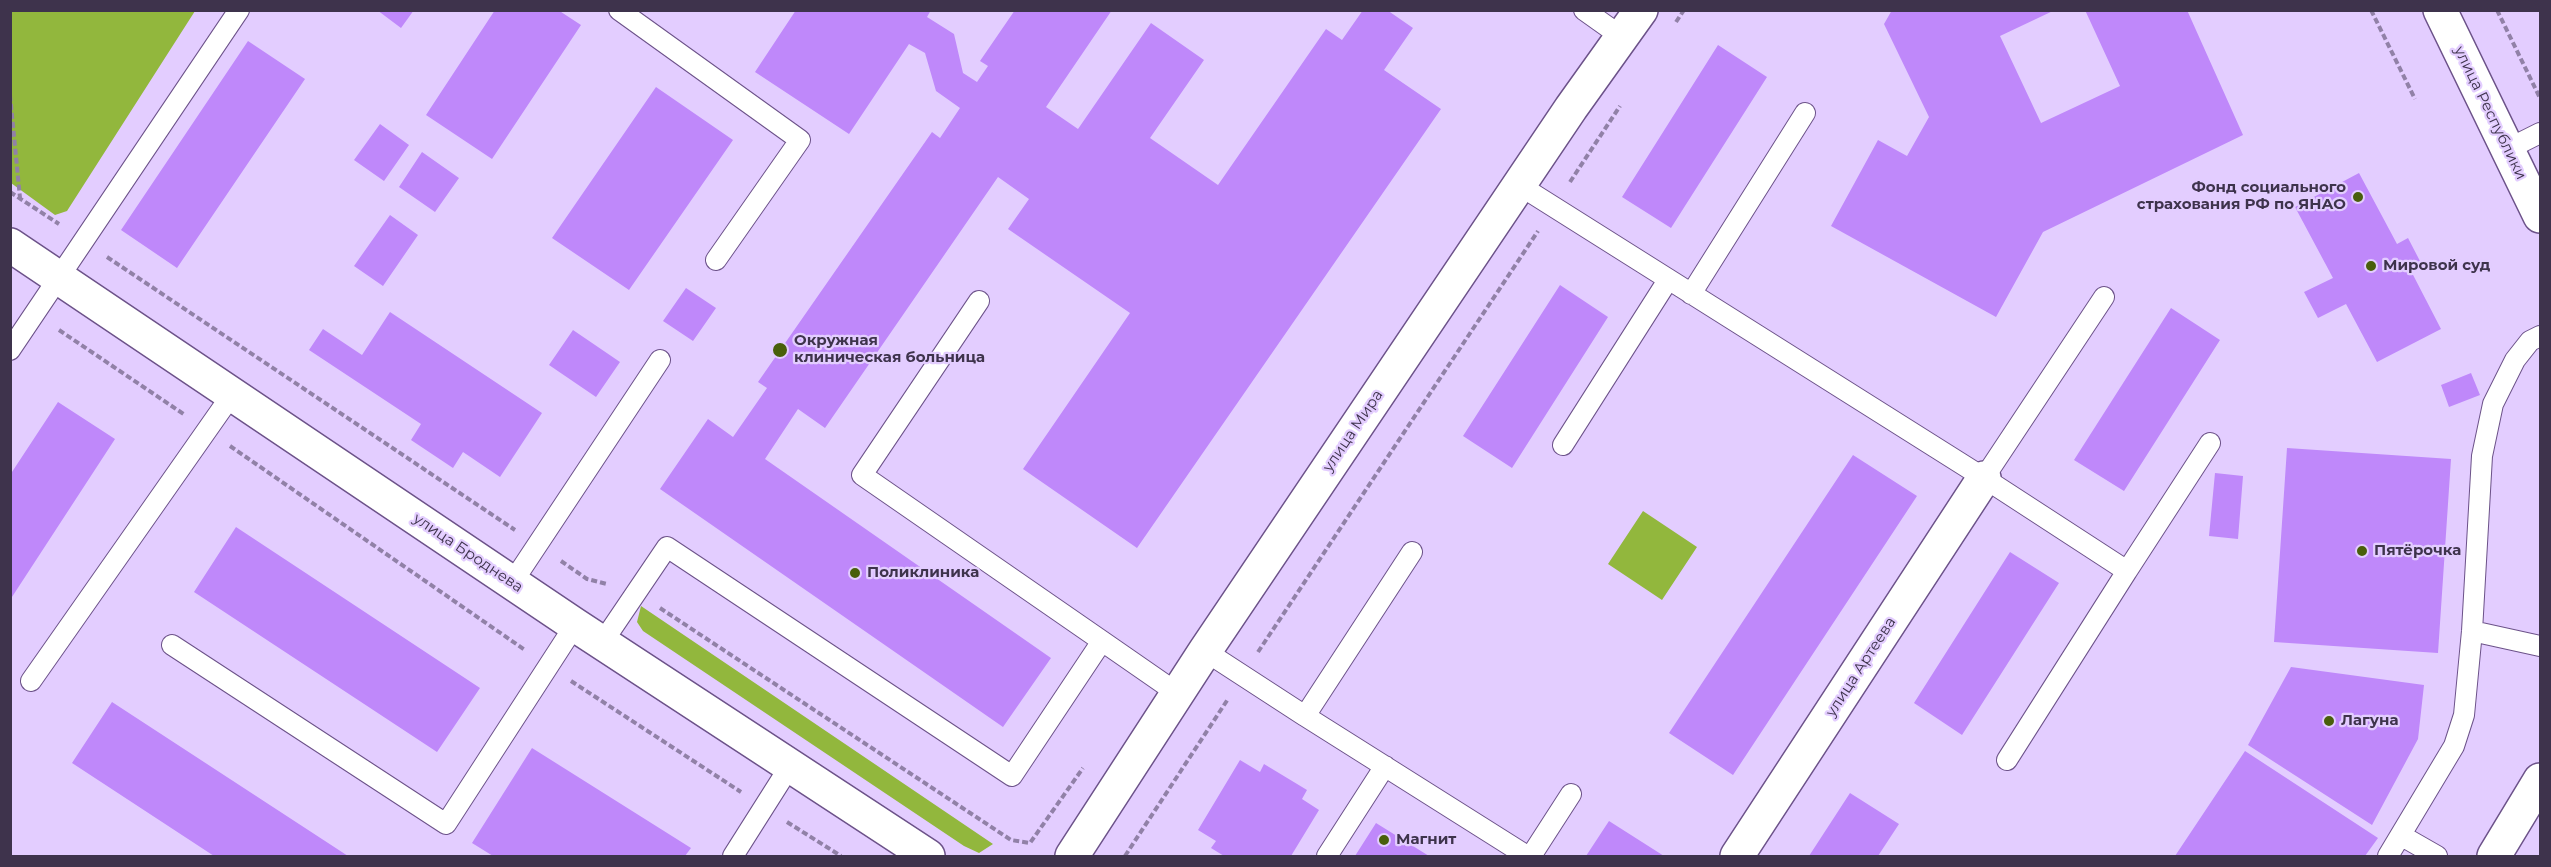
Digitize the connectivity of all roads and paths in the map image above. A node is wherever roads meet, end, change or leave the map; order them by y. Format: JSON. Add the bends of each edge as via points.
{"nodes":[{"id":1,"x":239,"y":10,"type":"edge"},
{"id":2,"x":620,"y":10,"type":"edge"},
{"id":3,"x":1584,"y":10,"type":"edge"},
{"id":4,"x":1641,"y":10,"type":"edge"},
{"id":5,"x":1684,"y":10,"type":"edge"},
{"id":6,"x":2371,"y":10,"type":"edge"},
{"id":7,"x":2440,"y":10,"type":"edge"},
{"id":8,"x":2497,"y":10,"type":"edge"},
{"id":9,"x":1672,"y":29,"type":"dead end"},
{"id":10,"x":1622,"y":37,"type":"junction"},
{"id":11,"x":10,"y":95,"type":"edge"},
{"id":12,"x":2541,"y":98,"type":"edge"},
{"id":13,"x":2415,"y":99,"type":"dead end"},
{"id":14,"x":1621,"y":104,"type":"dead end"},
{"id":15,"x":1805,"y":113,"type":"dead end"},
{"id":16,"x":2541,"y":133,"type":"edge"},
{"id":17,"x":2508,"y":149,"type":"junction"},
{"id":18,"x":1519,"y":185,"type":"junction"},
{"id":19,"x":20,"y":198,"type":"dead end"},
{"id":20,"x":1554,"y":208,"type":"junction"},
{"id":21,"x":2541,"y":216,"type":"edge"},
{"id":22,"x":10,"y":245,"type":"edge"},
{"id":23,"x":716,"y":260,"type":"dead end"},
{"id":24,"x":59,"y":276,"type":"junction"},
{"id":25,"x":1668,"y":280,"type":"junction"},
{"id":26,"x":1692,"y":294,"type":"junction"},
{"id":27,"x":2104,"y":297,"type":"dead end"},
{"id":28,"x":979,"y":301,"type":"dead end"},
{"id":29,"x":34,"y":314,"type":"junction"},
{"id":30,"x":2541,"y":336,"type":"edge"},
{"id":31,"x":10,"y":350,"type":"edge"},
{"id":32,"x":660,"y":360,"type":"dead end"},
{"id":33,"x":232,"y":393,"type":"junction"},
{"id":34,"x":207,"y":430,"type":"junction"},
{"id":35,"x":2210,"y":443,"type":"dead end"},
{"id":36,"x":1563,"y":445,"type":"dead end"},
{"id":37,"x":1984,"y":478,"type":"junction"},
{"id":38,"x":1412,"y":552,"type":"dead end"},
{"id":39,"x":2127,"y":571,"type":"junction"},
{"id":40,"x":512,"y":583,"type":"junction"},
{"id":41,"x":575,"y":625,"type":"junction"},
{"id":42,"x":2472,"y":631,"type":"junction"},
{"id":43,"x":1102,"y":641,"type":"junction"},
{"id":44,"x":602,"y":643,"type":"junction"},
{"id":45,"x":172,"y":645,"type":"dead end"},
{"id":46,"x":2541,"y":646,"type":"edge"},
{"id":47,"x":1205,"y":651,"type":"junction"},
{"id":48,"x":548,"y":667,"type":"junction"},
{"id":49,"x":1242,"y":676,"type":"junction"},
{"id":50,"x":31,"y":681,"type":"dead end"},
{"id":51,"x":1177,"y":693,"type":"junction"},
{"id":52,"x":1305,"y":716,"type":"junction"},
{"id":53,"x":2007,"y":760,"type":"dead end"},
{"id":54,"x":1384,"y":765,"type":"junction"},
{"id":55,"x":790,"y":766,"type":"junction"},
{"id":56,"x":2541,"y":780,"type":"edge"},
{"id":57,"x":1570,"y":794,"type":"dead end"},
{"id":58,"x":764,"y":807,"type":"junction"},
{"id":59,"x":2402,"y":836,"type":"junction"},
{"id":60,"x":733,"y":856,"type":"edge"},
{"id":61,"x":841,"y":856,"type":"edge"},
{"id":62,"x":928,"y":856,"type":"edge"},
{"id":63,"x":1072,"y":856,"type":"edge"},
{"id":64,"x":1125,"y":856,"type":"edge"},
{"id":65,"x":1327,"y":856,"type":"edge"},
{"id":66,"x":1529,"y":856,"type":"edge"},
{"id":67,"x":1737,"y":856,"type":"edge"},
{"id":68,"x":2388,"y":856,"type":"edge"},
{"id":69,"x":2437,"y":856,"type":"edge"},
{"id":70,"x":2494,"y":856,"type":"edge"}],
"edges":[{"from":1,"to":24,"type":"lane"},
{"from":2,"to":23,"type":"lane","via":[[800,140]]},
{"from":3,"to":10,"type":"lane"},
{"from":4,"to":10,"type":"street","name":"улица Мира"},
{"from":5,"to":9,"type":"path"},
{"from":6,"to":13,"type":"path"},
{"from":7,"to":17,"type":"street","name":"улица Республики"},
{"from":8,"to":12,"type":"path"},
{"from":10,"to":18,"type":"street","name":"улица Мира"},
{"from":11,"to":19,"type":"path"},
{"from":14,"to":20,"type":"path"},
{"from":15,"to":26,"type":"lane"},
{"from":16,"to":17,"type":"lane"},
{"from":17,"to":21,"type":"street","name":"улица Республики"},
{"from":18,"to":20,"type":"lane"},
{"from":18,"to":47,"type":"street","name":"улица Мира"},
{"from":20,"to":25,"type":"lane"},
{"from":20,"to":49,"type":"path"},
{"from":22,"to":24,"type":"street","name":"улица Броднева"},
{"from":24,"to":29,"type":"lane"},
{"from":24,"to":33,"type":"street","name":"улица Броднева"},
{"from":25,"to":26,"type":"lane"},
{"from":25,"to":36,"type":"lane"},
{"from":26,"to":37,"type":"lane"},
{"from":27,"to":37,"type":"lane"},
{"from":28,"to":43,"type":"lane","via":[[862,475]]},
{"from":29,"to":31,"type":"lane"},
{"from":29,"to":34,"type":"path"},
{"from":30,"to":42,"type":"lane","via":[[2530,341],[2515,360],[2493,404],[2482,456]]},
{"from":32,"to":40,"type":"lane"},
{"from":33,"to":34,"type":"lane"},
{"from":33,"to":40,"type":"street","name":"улица Броднева"},
{"from":34,"to":48,"type":"path"},
{"from":34,"to":50,"type":"lane"},
{"from":35,"to":39,"type":"lane"},
{"from":37,"to":39,"type":"lane"},
{"from":37,"to":67,"type":"street","name":"улица Артеева"},
{"from":38,"to":52,"type":"lane"},
{"from":39,"to":53,"type":"lane"},
{"from":40,"to":41,"type":"street","name":"улица Броднева"},
{"from":41,"to":44,"type":"street","name":"улица Броднева"},
{"from":41,"to":48,"type":"lane"},
{"from":42,"to":46,"type":"lane"},
{"from":42,"to":59,"type":"lane","via":[[2464,714],[2454,746]]},
{"from":43,"to":44,"type":"lane","via":[[1012,776],[667,547]]},
{"from":43,"to":51,"type":"lane"},
{"from":44,"to":55,"type":"street","name":"улица Броднева"},
{"from":45,"to":48,"type":"lane","via":[[446,824]]},
{"from":47,"to":49,"type":"lane"},
{"from":47,"to":51,"type":"street","name":"улица Мира"},
{"from":48,"to":58,"type":"path"},
{"from":49,"to":52,"type":"lane"},
{"from":49,"to":64,"type":"path"},
{"from":51,"to":63,"type":"street","name":"улица Мира"},
{"from":52,"to":54,"type":"lane"},
{"from":54,"to":65,"type":"lane"},
{"from":54,"to":66,"type":"lane"},
{"from":55,"to":58,"type":"lane"},
{"from":55,"to":62,"type":"street","name":"улица Броднева"},
{"from":56,"to":70,"type":"street"},
{"from":57,"to":66,"type":"lane"},
{"from":58,"to":60,"type":"lane"},
{"from":58,"to":61,"type":"path"},
{"from":59,"to":68,"type":"lane"},
{"from":59,"to":69,"type":"lane"}]}
